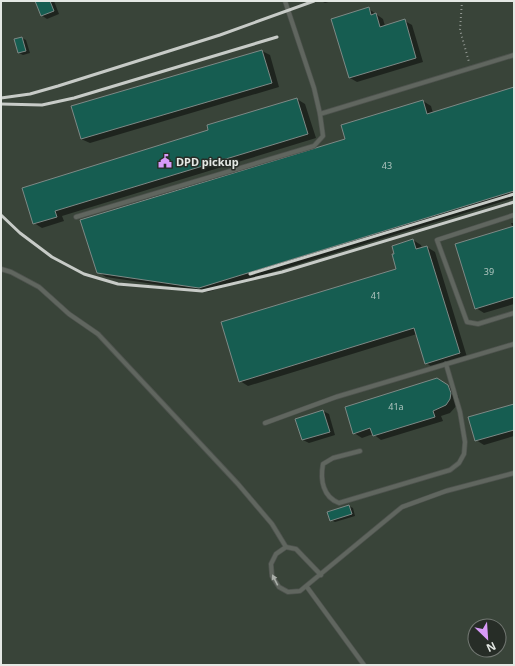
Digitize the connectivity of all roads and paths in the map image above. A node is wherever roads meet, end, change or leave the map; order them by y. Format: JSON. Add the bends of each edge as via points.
{"nodes":[{"id":1,"x":285,"y":1,"type":"edge"},
{"id":2,"x":462,"y":1,"type":"edge"},
{"id":3,"x":514,"y":55,"type":"edge"},
{"id":4,"x":471,"y":69,"type":"junction"},
{"id":5,"x":320,"y":114,"type":"junction"},
{"id":6,"x":514,"y":215,"type":"edge"},
{"id":7,"x":76,"y":217,"type":"dead end"},
{"id":8,"x":1,"y":269,"type":"edge"},
{"id":9,"x":514,"y":313,"type":"edge"},
{"id":10,"x":514,"y":344,"type":"edge"},
{"id":11,"x":446,"y":364,"type":"junction"},
{"id":12,"x":265,"y":423,"type":"dead end"},
{"id":13,"x":360,"y":451,"type":"dead end"},
{"id":14,"x":514,"y":473,"type":"edge"},
{"id":15,"x":286,"y":547,"type":"junction"},
{"id":16,"x":321,"y":575,"type":"junction"},
{"id":17,"x":307,"y":587,"type":"junction"},
{"id":18,"x":364,"y":665,"type":"edge"}],
"edges":[{"from":1,"to":5,"type":"lane"},
{"from":2,"to":4,"type":"path","via":[[460,30]]},
{"from":3,"to":4,"type":"lane"},
{"from":4,"to":5,"type":"lane"},
{"from":5,"to":7,"type":"lane","via":[[323,136],[314,146]]},
{"from":6,"to":9,"type":"lane","via":[[437,240],[467,322],[478,324]]},
{"from":8,"to":15,"type":"lane","via":[[39,287],[69,314],[98,334],[238,484],[272,524]]},
{"from":10,"to":11,"type":"lane"},
{"from":11,"to":12,"type":"lane","via":[[336,397]]},
{"from":11,"to":13,"type":"lane","via":[[460,412],[465,442],[464,454],[459,463],[450,470],[415,482],[339,502],[331,500],[325,490],[321,474],[323,464],[333,458]]},
{"from":14,"to":16,"type":"lane","via":[[446,491],[402,507]]},
{"from":15,"to":16,"type":"lane","via":[[296,549]]},
{"from":17,"to":15,"type":"lane","one_way":true,"via":[[300,591],[288,592],[279,587],[272,576],[271,564],[276,554]]},
{"from":16,"to":17,"type":"lane"},
{"from":17,"to":18,"type":"lane"}]}
